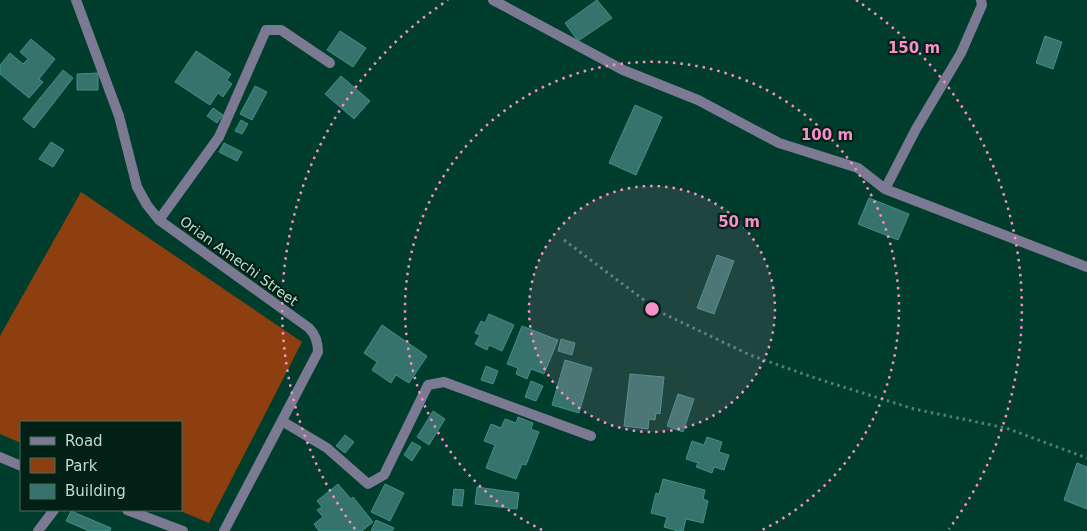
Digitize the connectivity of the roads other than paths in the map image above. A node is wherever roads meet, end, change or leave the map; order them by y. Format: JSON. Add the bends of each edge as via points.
{"nodes":[{"id":1,"x":76,"y":0,"type":"edge"},
{"id":2,"x":493,"y":0,"type":"edge"},
{"id":3,"x":980,"y":0,"type":"edge"},
{"id":4,"x":507,"y":2,"type":"edge"},
{"id":5,"x":330,"y":63,"type":"dead end"},
{"id":6,"x":885,"y":189,"type":"junction"},
{"id":7,"x":159,"y":220,"type":"junction"},
{"id":8,"x":1087,"y":267,"type":"edge"},
{"id":9,"x":282,"y":421,"type":"junction"},
{"id":10,"x":591,"y":436,"type":"dead end"},
{"id":11,"x":0,"y":457,"type":"edge"},
{"id":12,"x":20,"y":466,"type":"edge"},
{"id":13,"x":53,"y":511,"type":"edge"},
{"id":14,"x":130,"y":511,"type":"edge"},
{"id":15,"x":38,"y":531,"type":"edge"},
{"id":16,"x":183,"y":531,"type":"edge"},
{"id":17,"x":224,"y":531,"type":"edge"}],
"edges":[{"from":1,"to":7,"type":"street","name":"Orian Amechi Street","via":[[120,116],[137,187]]},
{"from":2,"to":4,"type":"street"},
{"from":3,"to":6,"type":"street","via":[[982,6],[961,53]]},
{"from":4,"to":6,"type":"street","via":[[623,70],[698,100],[779,143],[858,168]]},
{"from":5,"to":7,"type":"street","via":[[281,30],[266,30],[219,137]]},
{"from":6,"to":8,"type":"street"},
{"from":7,"to":9,"type":"street","name":"Orian Amechi Street","via":[[315,334],[318,352]]},
{"from":9,"to":10,"type":"street","via":[[327,448],[368,484],[384,475],[428,385],[444,382]]},
{"from":9,"to":17,"type":"street","name":"Orian Amechi Street"},
{"from":11,"to":12,"type":"street"},
{"from":13,"to":15,"type":"street"},
{"from":14,"to":16,"type":"street"}]}
